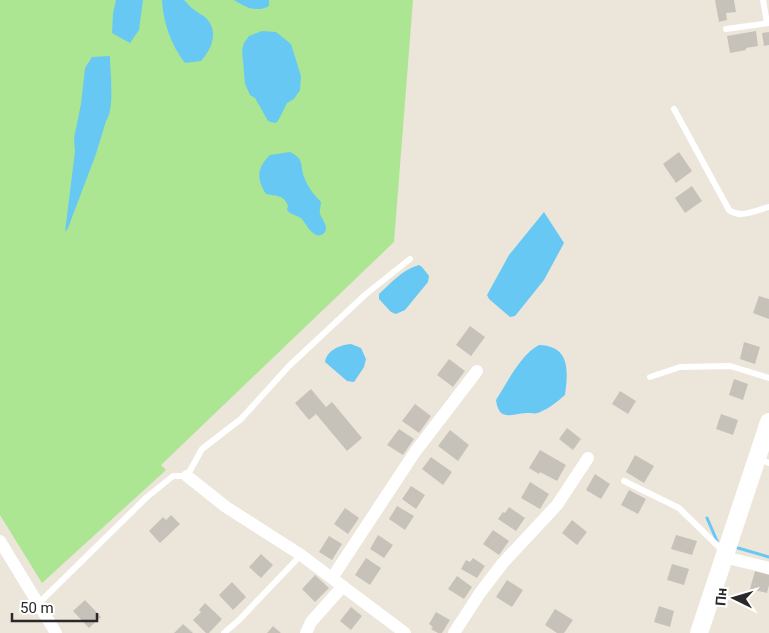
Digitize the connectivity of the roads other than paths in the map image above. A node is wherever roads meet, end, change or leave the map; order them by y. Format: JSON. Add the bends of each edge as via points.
{"nodes":[{"id":1,"x":763,"y":0,"type":"edge"},
{"id":2,"x":768,"y":23,"type":"edge"},
{"id":3,"x":726,"y":29,"type":"dead end"},
{"id":4,"x":674,"y":109,"type":"dead end"},
{"id":5,"x":769,"y":206,"type":"edge"},
{"id":6,"x":410,"y":258,"type":"dead end"},
{"id":7,"x":477,"y":371,"type":"dead end"},
{"id":8,"x":650,"y":376,"type":"dead end"},
{"id":9,"x":769,"y":378,"type":"edge"},
{"id":10,"x":769,"y":422,"type":"edge"},
{"id":11,"x":588,"y":458,"type":"dead end"},
{"id":12,"x":763,"y":460,"type":"edge"},
{"id":13,"x":187,"y":476,"type":"junction"},
{"id":14,"x":624,"y":481,"type":"dead end"},
{"id":15,"x":0,"y":541,"type":"edge"},
{"id":16,"x":301,"y":555,"type":"junction"},
{"id":17,"x":725,"y":555,"type":"junction"},
{"id":18,"x":769,"y":568,"type":"edge"},
{"id":19,"x":332,"y":578,"type":"junction"},
{"id":20,"x":343,"y":586,"type":"junction"},
{"id":21,"x":38,"y":604,"type":"junction"},
{"id":22,"x":56,"y":633,"type":"edge"},
{"id":23,"x":224,"y":633,"type":"edge"},
{"id":24,"x":306,"y":633,"type":"edge"},
{"id":25,"x":405,"y":633,"type":"edge"},
{"id":26,"x":454,"y":633,"type":"edge"},
{"id":27,"x":699,"y":633,"type":"edge"}],
"edges":[{"from":1,"to":2,"type":"lane"},
{"from":2,"to":3,"type":"lane"},
{"from":4,"to":5,"type":"lane","via":[[729,210],[742,214]]},
{"from":6,"to":13,"type":"lane","via":[[289,366],[241,419],[202,449]]},
{"from":7,"to":19,"type":"street","via":[[415,452]]},
{"from":8,"to":9,"type":"lane","via":[[680,367],[730,366]]},
{"from":10,"to":12,"type":"main road"},
{"from":11,"to":26,"type":"street","via":[[557,505],[502,564]]},
{"from":12,"to":17,"type":"main road"},
{"from":13,"to":16,"type":"street","via":[[226,507]]},
{"from":13,"to":21,"type":"lane","via":[[172,476],[146,497]]},
{"from":14,"to":17,"type":"lane","via":[[680,508]]},
{"from":15,"to":21,"type":"street"},
{"from":16,"to":19,"type":"street"},
{"from":16,"to":23,"type":"lane"},
{"from":17,"to":18,"type":"street"},
{"from":17,"to":27,"type":"main road"},
{"from":19,"to":20,"type":"street"},
{"from":20,"to":24,"type":"street","via":[[311,622]]},
{"from":20,"to":25,"type":"street"},
{"from":21,"to":22,"type":"street"}]}
